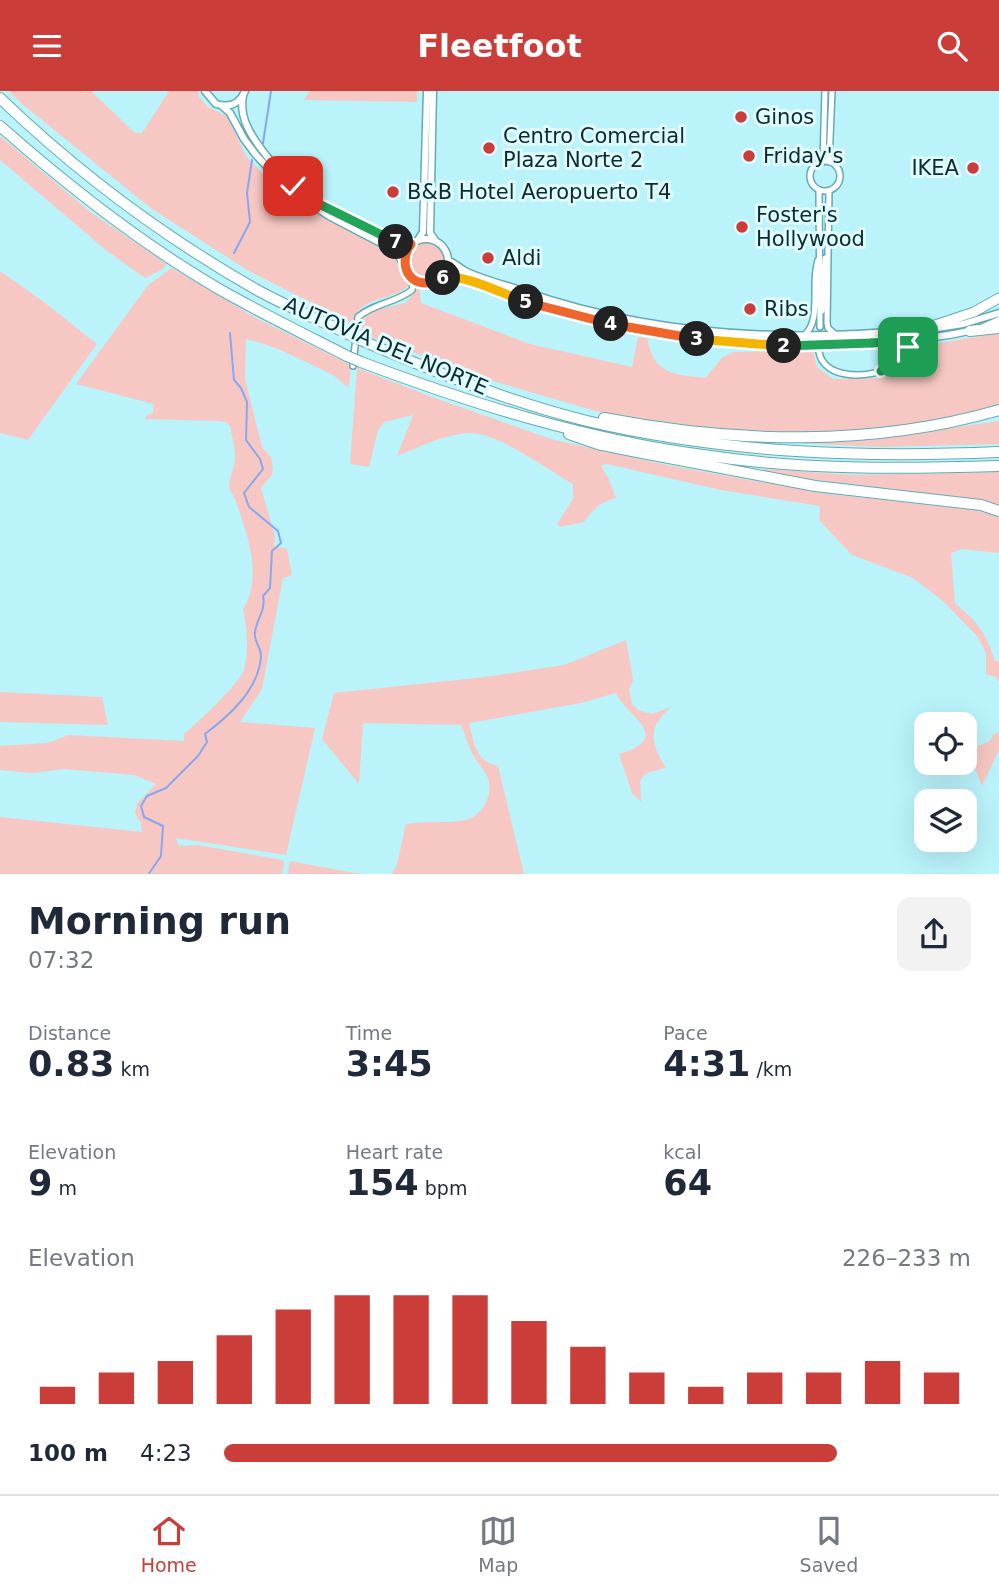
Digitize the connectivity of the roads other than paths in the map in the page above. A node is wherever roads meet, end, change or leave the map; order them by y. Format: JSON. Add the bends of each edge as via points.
{"nodes":[{"id":1,"x":205,"y":91,"type":"edge"},
{"id":2,"x":427,"y":91,"type":"edge"},
{"id":3,"x":433,"y":91,"type":"edge"},
{"id":4,"x":825,"y":91,"type":"edge"},
{"id":5,"x":832,"y":91,"type":"edge"},
{"id":6,"x":244,"y":94,"type":"edge"},
{"id":7,"x":0,"y":98,"type":"edge"},
{"id":8,"x":221,"y":106,"type":"junction"},
{"id":9,"x":0,"y":126,"type":"edge"},
{"id":10,"x":826,"y":162,"type":"junction"},
{"id":11,"x":819,"y":190,"type":"junction"},
{"id":12,"x":829,"y":191,"type":"junction"},
{"id":13,"x":435,"y":240,"type":"junction"},
{"id":14,"x":415,"y":242,"type":"junction"},
{"id":15,"x":827,"y":252,"type":"junction"},
{"id":16,"x":819,"y":257,"type":"junction"},
{"id":17,"x":449,"y":261,"type":"junction"},
{"id":18,"x":404,"y":265,"type":"junction"},
{"id":19,"x":414,"y":279,"type":"junction"},
{"id":20,"x":439,"y":280,"type":"junction"},
{"id":21,"x":999,"y":298,"type":"edge"},
{"id":22,"x":999,"y":313,"type":"edge"},
{"id":23,"x":999,"y":320,"type":"edge"},
{"id":24,"x":999,"y":328,"type":"edge"},
{"id":25,"x":920,"y":330,"type":"junction"},
{"id":26,"x":970,"y":331,"type":"junction"},
{"id":27,"x":949,"y":335,"type":"junction"},
{"id":28,"x":846,"y":336,"type":"junction"},
{"id":29,"x":802,"y":337,"type":"junction"},
{"id":30,"x":886,"y":342,"type":"junction"},
{"id":31,"x":819,"y":352,"type":"dead end"},
{"id":32,"x":357,"y":364,"type":"junction"},
{"id":33,"x":881,"y":371,"type":"junction"},
{"id":34,"x":547,"y":409,"type":"junction"},
{"id":35,"x":999,"y":410,"type":"edge"},
{"id":36,"x":999,"y":417,"type":"edge"},
{"id":37,"x":547,"y":424,"type":"junction"},
{"id":38,"x":951,"y":424,"type":"junction"},
{"id":39,"x":999,"y":452,"type":"edge"},
{"id":40,"x":999,"y":466,"type":"edge"},
{"id":41,"x":999,"y":512,"type":"edge"}],
"edges":[{"from":1,"to":8,"type":"street"},
{"from":2,"to":14,"type":"street","via":[[423,232]]},
{"from":3,"to":13,"type":"street","via":[[430,233]]},
{"from":4,"to":10,"type":"street"},
{"from":5,"to":10,"type":"street"},
{"from":6,"to":8,"type":"street","via":[[233,104]]},
{"from":6,"to":14,"type":"street","via":[[243,119],[284,177],[311,199],[399,244]]},
{"from":7,"to":34,"type":"highway","name":"AUTOVÍA DEL NORTE","bridge":true,"via":[[112,194],[260,292],[446,376]]},
{"from":8,"to":18,"type":"street","via":[[256,155],[291,192],[396,251]]},
{"from":9,"to":32,"type":"highway","name":"AUTOVÍA DEL NORTE","bridge":true,"via":[[103,212],[166,256]]},
{"from":10,"to":11,"type":"street","via":[[814,166],[810,176]]},
{"from":10,"to":12,"type":"street","via":[[837,167],[840,176]]},
{"from":11,"to":12,"type":"street"},
{"from":11,"to":16,"type":"street"},
{"from":12,"to":15,"type":"street"},
{"from":13,"to":14,"type":"street"},
{"from":13,"to":17,"type":"street"},
{"from":14,"to":18,"type":"street"},
{"from":15,"to":16,"type":"street","via":[[820,330]]},
{"from":15,"to":28,"type":"street","via":[[827,323],[831,331]]},
{"from":16,"to":29,"type":"street","via":[[814,321]]},
{"from":17,"to":20,"type":"street"},
{"from":17,"to":29,"type":"street","via":[[466,271],[591,311],[687,329]]},
{"from":18,"to":19,"type":"street"},
{"from":19,"to":20,"type":"street","via":[[426,283]]},
{"from":19,"to":32,"type":"street","via":[[412,290],[402,298],[369,308],[358,317]]},
{"from":20,"to":30,"type":"street","via":[[452,276],[590,320],[676,337],[774,346]]},
{"from":21,"to":25,"type":"highway"},
{"from":22,"to":25,"type":"street"},
{"from":23,"to":26,"type":"street"},
{"from":24,"to":26,"type":"highway"},
{"from":25,"to":28,"type":"street"},
{"from":26,"to":27,"type":"street"},
{"from":27,"to":30,"type":"street"},
{"from":27,"to":33,"type":"street","via":[[912,344]]},
{"from":28,"to":29,"type":"street"},
{"from":30,"to":33,"type":"street","via":[[894,357]]},
{"from":31,"to":33,"type":"street","via":[[822,362],[834,372]]},
{"from":32,"to":37,"type":"highway","name":"AUTOVÍA DEL NORTE"},
{"from":34,"to":38,"type":"highway","via":[[719,435],[881,433]]},
{"from":34,"to":39,"type":"highway","name":"AUTOVÍA DEL NORTE","via":[[627,429],[764,450]]},
{"from":35,"to":38,"type":"highway"},
{"from":36,"to":38,"type":"highway"},
{"from":37,"to":40,"type":"highway","name":"AUTOVÍA DEL NORTE","via":[[672,450],[764,462],[852,468]]},
{"from":37,"to":41,"type":"highway","via":[[598,444],[650,455],[815,486],[981,505]]}]}
